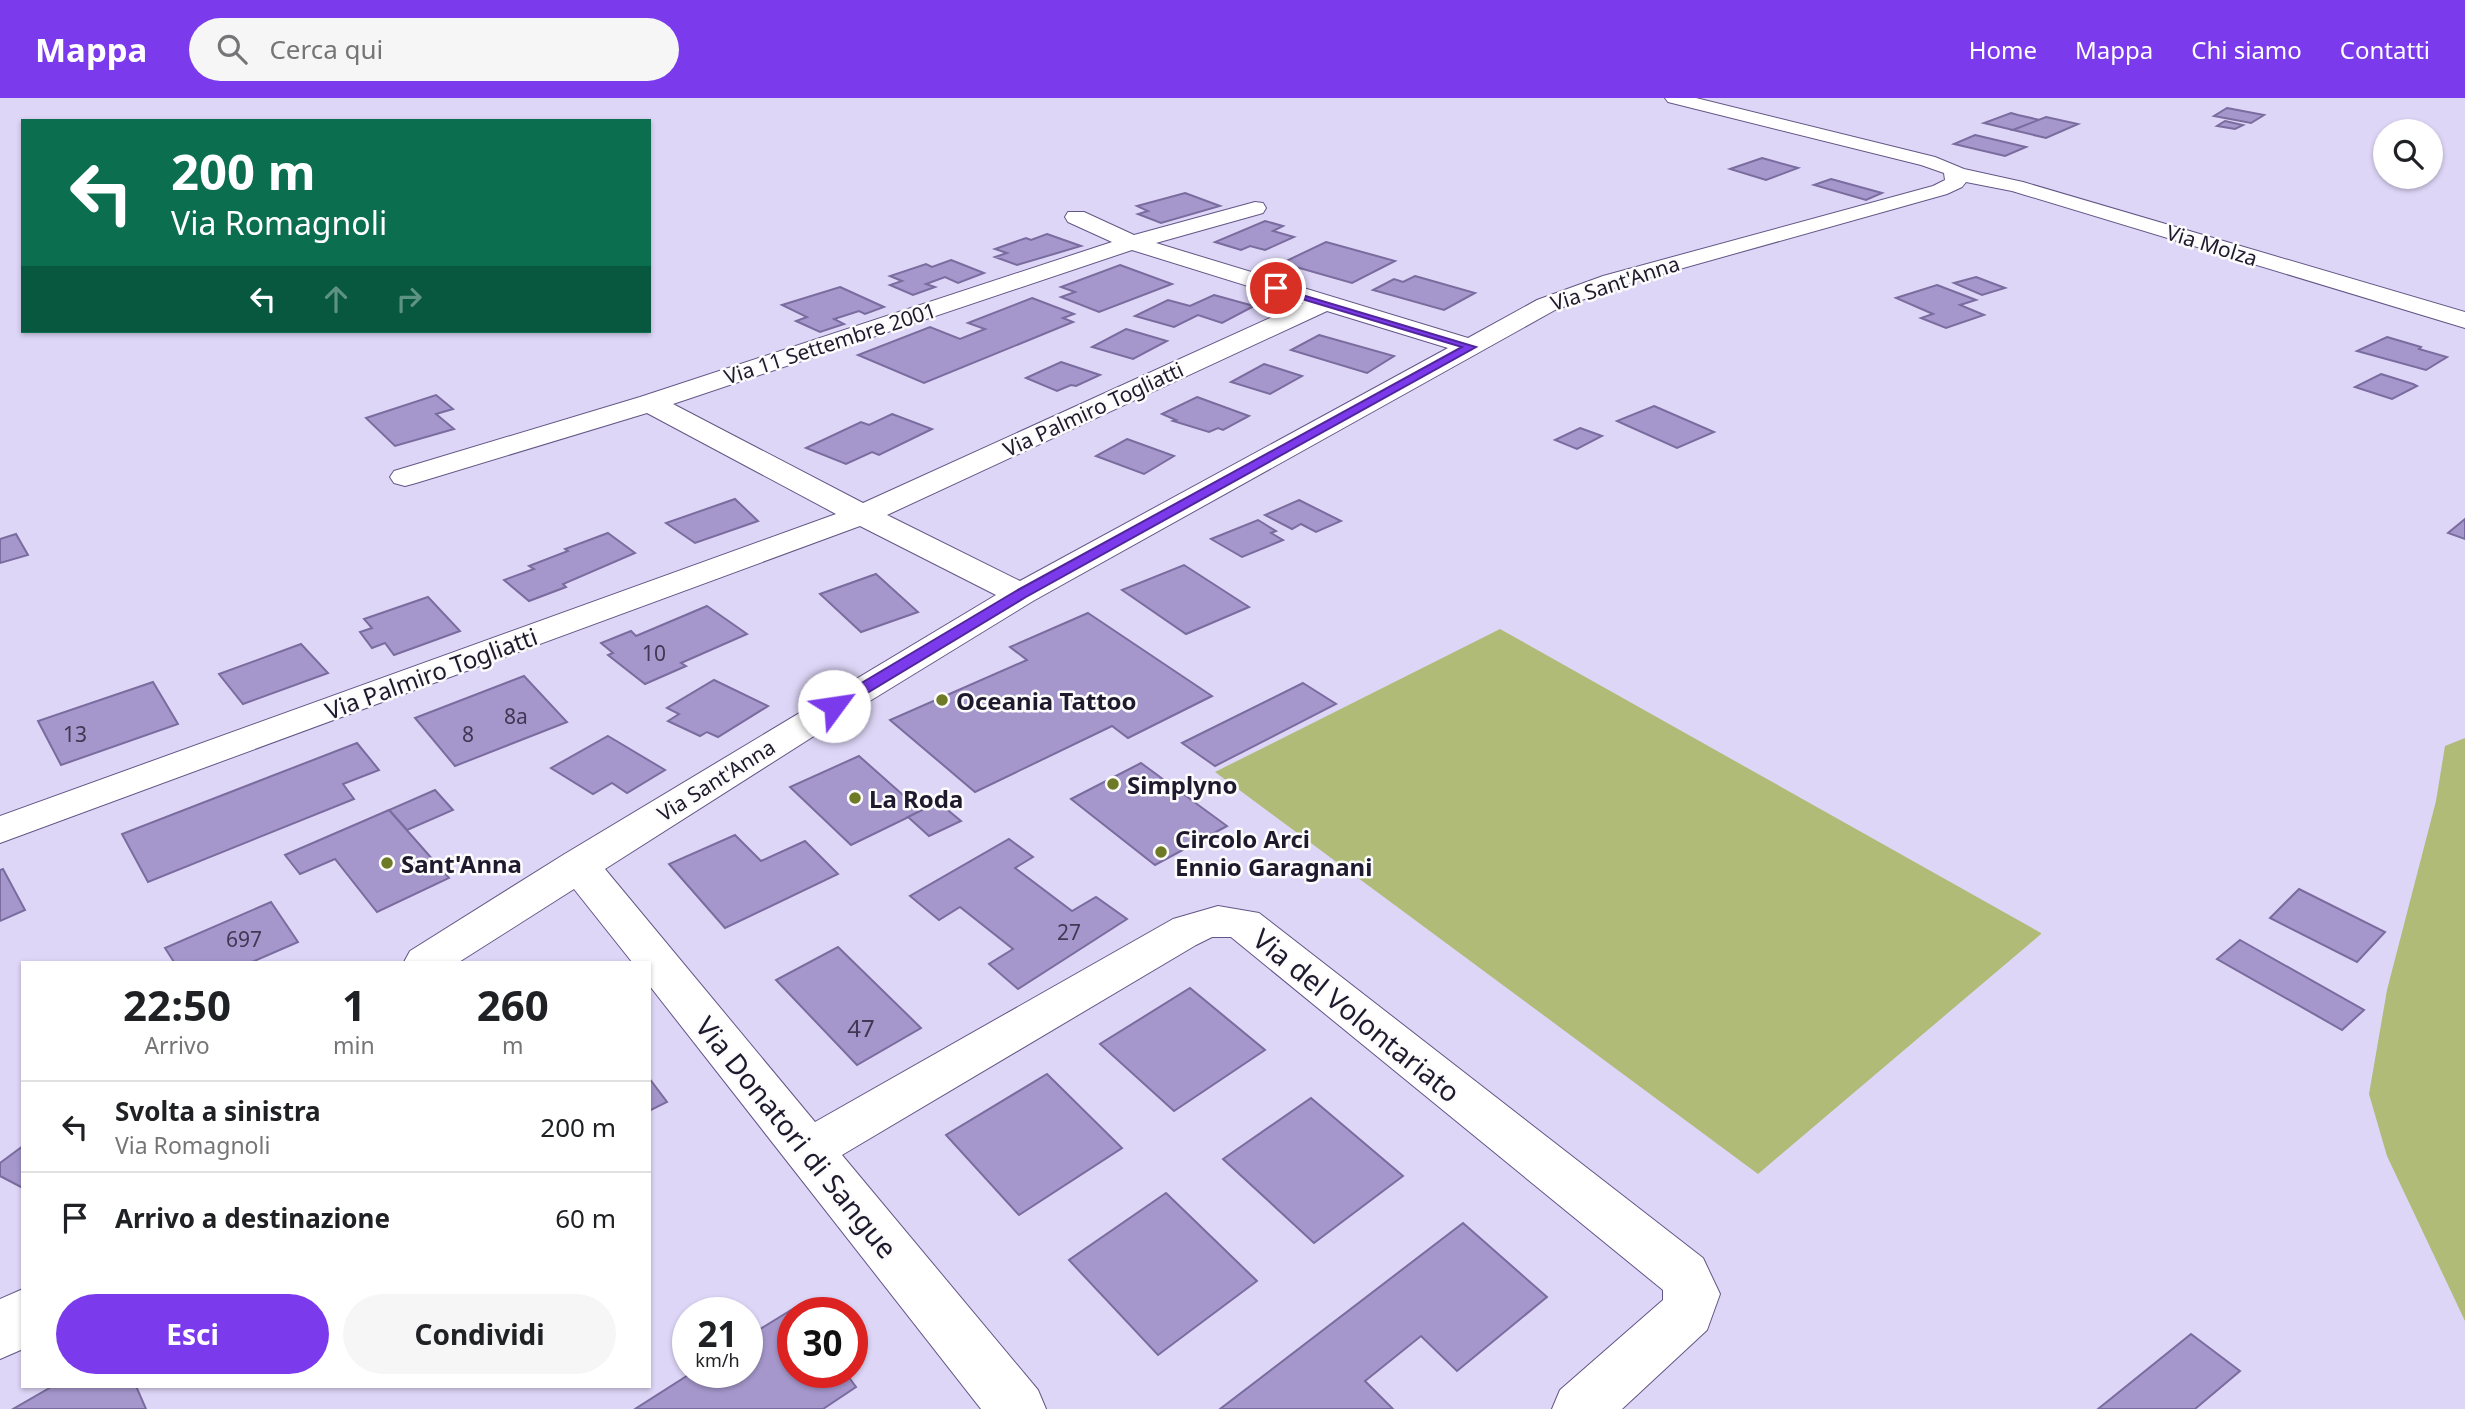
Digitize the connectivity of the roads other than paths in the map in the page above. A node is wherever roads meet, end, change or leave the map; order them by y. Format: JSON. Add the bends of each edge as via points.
{"nodes":[{"id":1,"x":1674,"y":98,"type":"edge"},
{"id":2,"x":1957,"y":174,"type":"junction"},
{"id":3,"x":1255,"y":208,"type":"dead end"},
{"id":4,"x":1076,"y":217,"type":"dead end"},
{"id":5,"x":1132,"y":243,"type":"junction"},
{"id":6,"x":1324,"y":303,"type":"junction"},
{"id":7,"x":2465,"y":320,"type":"edge"},
{"id":8,"x":1471,"y":347,"type":"junction"},
{"id":9,"x":650,"y":403,"type":"junction"},
{"id":10,"x":405,"y":477,"type":"dead end"},
{"id":11,"x":862,"y":515,"type":"junction"},
{"id":12,"x":1021,"y":594,"type":"junction"},
{"id":13,"x":0,"y":830,"type":"edge"},
{"id":14,"x":578,"y":865,"type":"junction"},
{"id":15,"x":428,"y":961,"type":"edge"},
{"id":16,"x":808,"y":1150,"type":"junction"},
{"id":17,"x":21,"y":1315,"type":"edge"},
{"id":18,"x":0,"y":1334,"type":"edge"},
{"id":19,"x":1017,"y":1409,"type":"edge"},
{"id":20,"x":1581,"y":1409,"type":"edge"}],
"edges":[{"from":1,"to":2,"type":"street","via":[[1928,161]]},
{"from":2,"to":7,"type":"street","name":"Via Molza","via":[[2016,186]]},
{"from":2,"to":8,"type":"street","name":"Via Sant'Anna","via":[[1955,183],[1940,190],[1577,292]]},
{"from":3,"to":5,"type":"street","name":"Via 11 Settembre 2001"},
{"from":4,"to":5,"type":"street"},
{"from":5,"to":6,"type":"street"},
{"from":5,"to":9,"type":"street","name":"Via 11 Settembre 2001"},
{"from":6,"to":8,"type":"street"},
{"from":6,"to":11,"type":"street","name":"Via Palmiro Togliatti"},
{"from":8,"to":12,"type":"street","name":"Via Sant'Anna"},
{"from":9,"to":10,"type":"street","name":"Via 11 Settembre 2001"},
{"from":9,"to":11,"type":"street"},
{"from":11,"to":12,"type":"street"},
{"from":11,"to":13,"type":"street","name":"Via Palmiro Togliatti"},
{"from":12,"to":14,"type":"street","name":"Via Sant'Anna"},
{"from":14,"to":15,"type":"street","name":"Via Sant'Anna"},
{"from":14,"to":16,"type":"street","name":"Via Donatori di Sangue"},
{"from":16,"to":19,"type":"street","name":"Via Donatori di Sangue"},
{"from":16,"to":20,"type":"street","name":"Via del Volontariato","via":[[1204,921],[1225,919],[1244,924],[1684,1275],[1692,1294],[1687,1313]]},
{"from":17,"to":18,"type":"street"}]}
